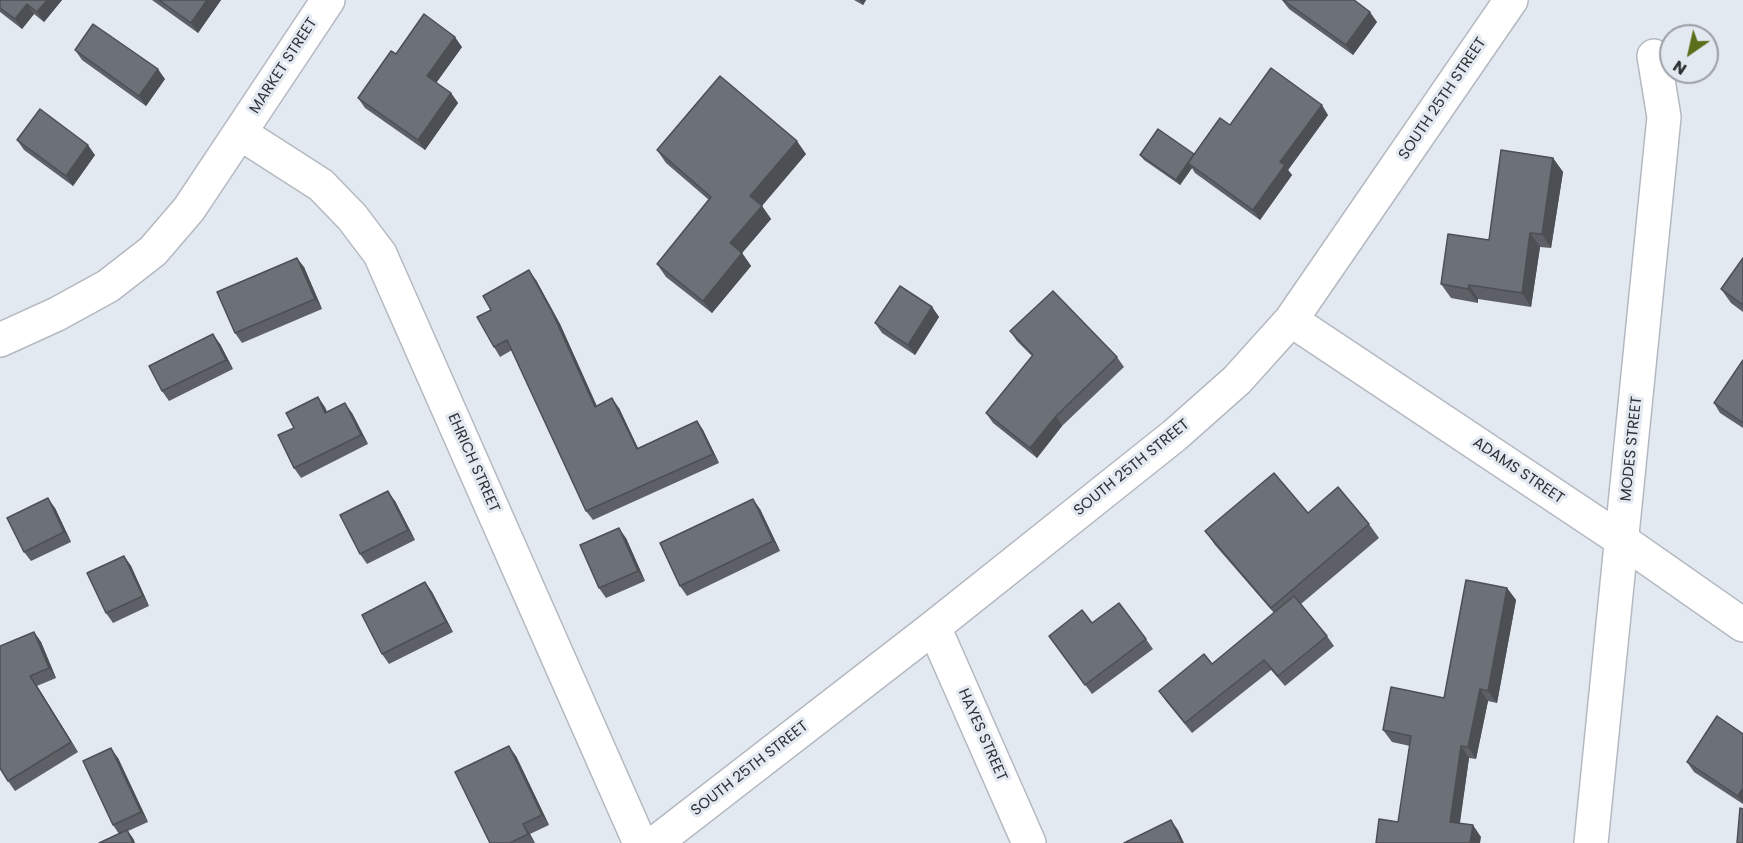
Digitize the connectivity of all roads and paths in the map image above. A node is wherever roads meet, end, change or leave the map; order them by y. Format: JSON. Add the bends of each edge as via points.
{"nodes":[{"id":1,"x":328,"y":0,"type":"edge"},
{"id":2,"x":1511,"y":0,"type":"edge"},
{"id":3,"x":1654,"y":56,"type":"dead end"},
{"id":4,"x":240,"y":133,"type":"junction"},
{"id":5,"x":1291,"y":320,"type":"junction"},
{"id":6,"x":0,"y":339,"type":"edge"},
{"id":7,"x":1623,"y":541,"type":"junction"},
{"id":8,"x":1743,"y":626,"type":"edge"},
{"id":9,"x":934,"y":627,"type":"junction"},
{"id":10,"x":640,"y":843,"type":"edge"},
{"id":11,"x":655,"y":843,"type":"edge"},
{"id":12,"x":1029,"y":843,"type":"edge"},
{"id":13,"x":1592,"y":843,"type":"edge"}],
"edges":[{"from":1,"to":4,"type":"street","name":"MARKET STREET"},
{"from":2,"to":5,"type":"street","name":"SOUTH 25TH STREET"},
{"from":3,"to":7,"type":"street","name":"MODES STREET","via":[[1664,117]]},
{"from":4,"to":6,"type":"street","name":"MARKET STREET","via":[[189,209],[153,251],[108,286]]},
{"from":4,"to":10,"type":"street","name":"EHRICH STREET","via":[[321,185],[380,254]]},
{"from":5,"to":7,"type":"street","name":"ADAMS STREET"},
{"from":5,"to":9,"type":"street","name":"SOUTH 25TH STREET","via":[[1237,380],[1175,435]]},
{"from":7,"to":8,"type":"street","name":"ADAMS STREET"},
{"from":7,"to":13,"type":"street","name":"MODES STREET"},
{"from":9,"to":11,"type":"street","name":"SOUTH 25TH STREET"},
{"from":9,"to":12,"type":"street","name":"HAYES STREET"}]}
